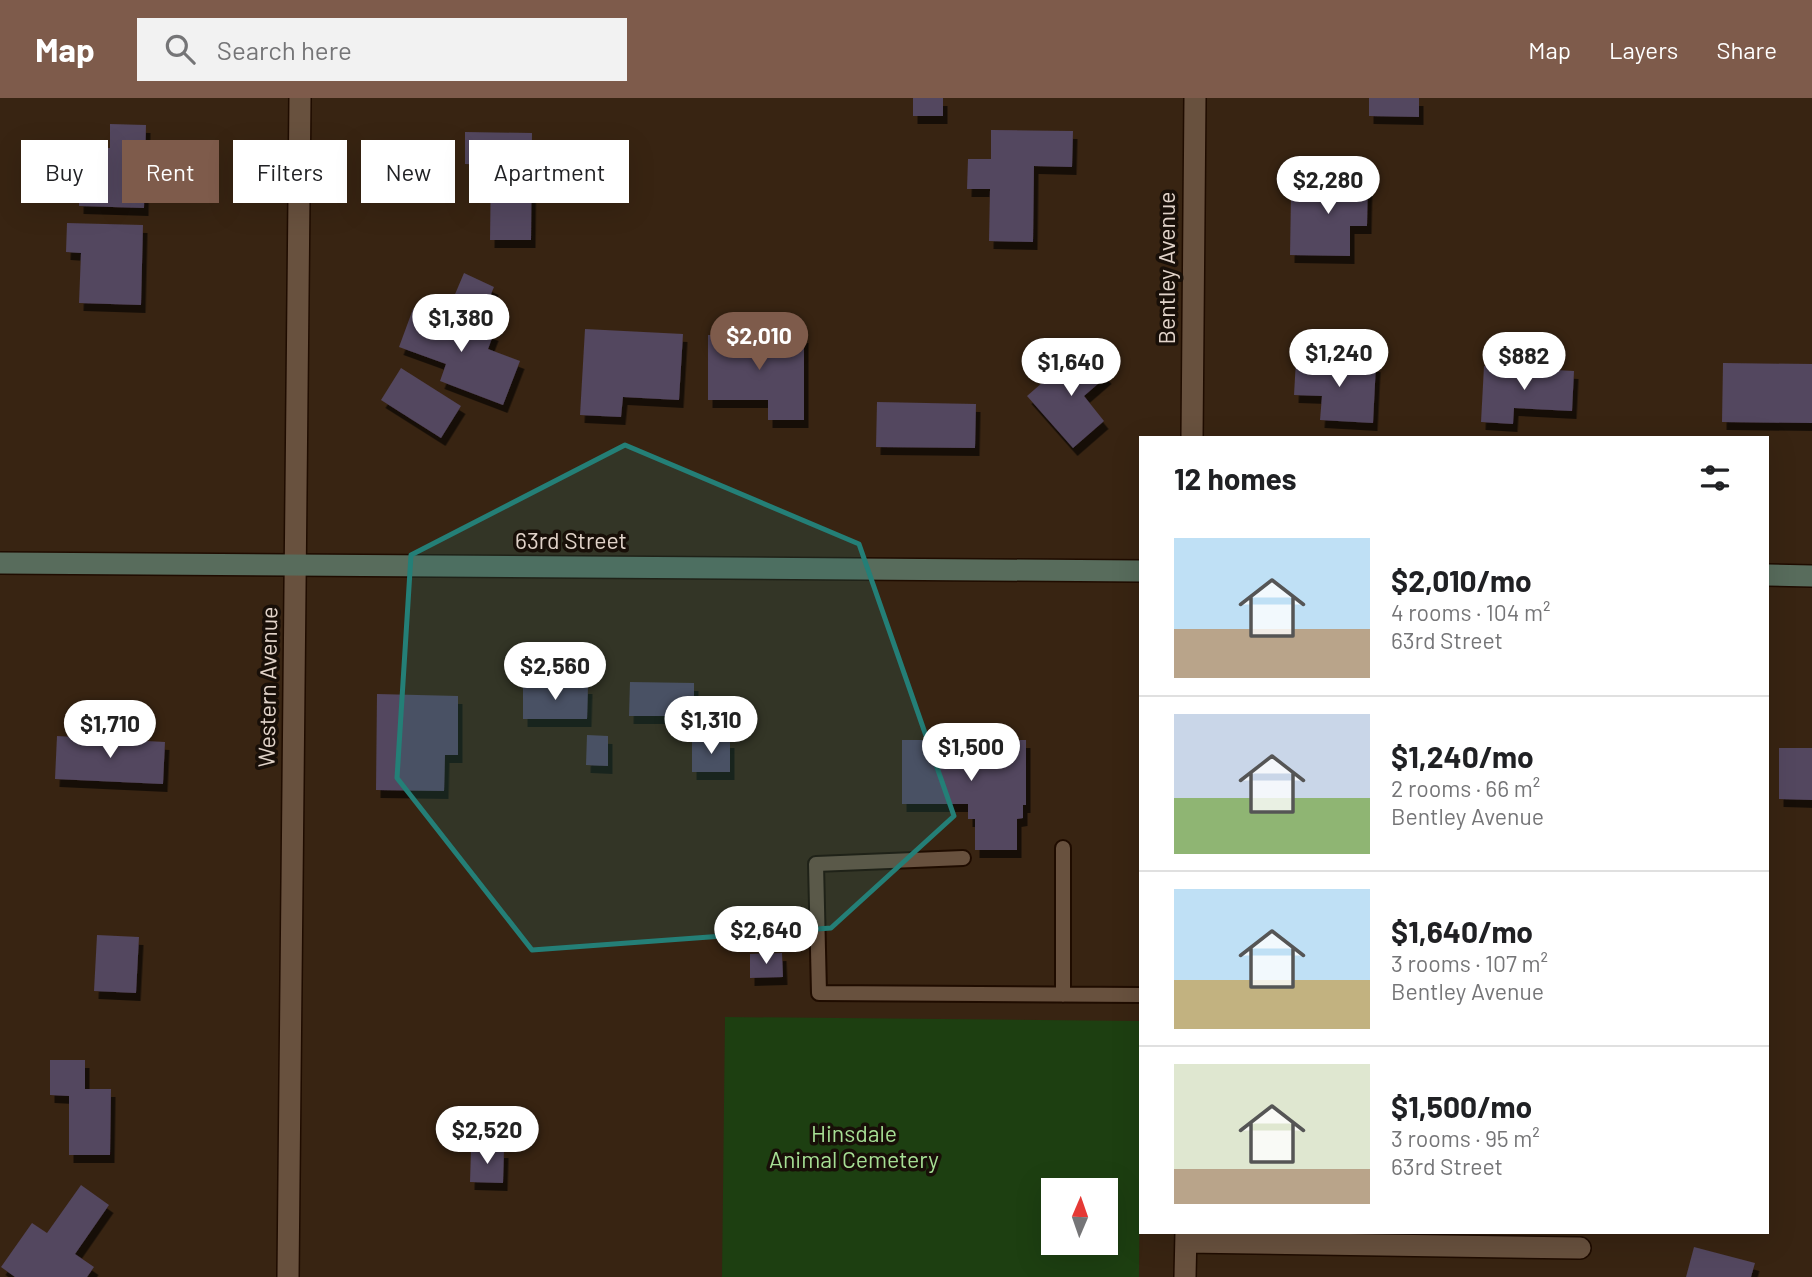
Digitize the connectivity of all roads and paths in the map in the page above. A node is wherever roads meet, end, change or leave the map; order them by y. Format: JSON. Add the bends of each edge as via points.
{"nodes":[{"id":1,"x":300,"y":98,"type":"edge"},
{"id":2,"x":1195,"y":98,"type":"edge"},
{"id":3,"x":1192,"y":436,"type":"edge"},
{"id":4,"x":0,"y":564,"type":"edge"},
{"id":5,"x":296,"y":566,"type":"junction"},
{"id":6,"x":1139,"y":571,"type":"edge"},
{"id":7,"x":1769,"y":575,"type":"edge"},
{"id":8,"x":1812,"y":576,"type":"edge"},
{"id":9,"x":1063,"y":848,"type":"dead end"},
{"id":10,"x":963,"y":858,"type":"dead end"},
{"id":11,"x":1063,"y":995,"type":"junction"},
{"id":12,"x":1139,"y":995,"type":"edge"},
{"id":13,"x":1186,"y":1237,"type":"edge"},
{"id":14,"x":1580,"y":1248,"type":"dead end"},
{"id":15,"x":288,"y":1277,"type":"edge"},
{"id":16,"x":1185,"y":1277,"type":"edge"}],
"edges":[{"from":1,"to":5,"type":"street","name":"Western Avenue"},
{"from":2,"to":3,"type":"street","name":"Bentley Avenue"},
{"from":4,"to":5,"type":"main road","name":"63rd Street"},
{"from":5,"to":6,"type":"main road","name":"63rd Street"},
{"from":5,"to":15,"type":"street","name":"Western Avenue"},
{"from":7,"to":8,"type":"main road"},
{"from":9,"to":11,"type":"lane"},
{"from":10,"to":11,"type":"lane","via":[[816,864],[819,993]]},
{"from":11,"to":12,"type":"lane"},
{"from":13,"to":14,"type":"street"},
{"from":13,"to":16,"type":"street"}]}
